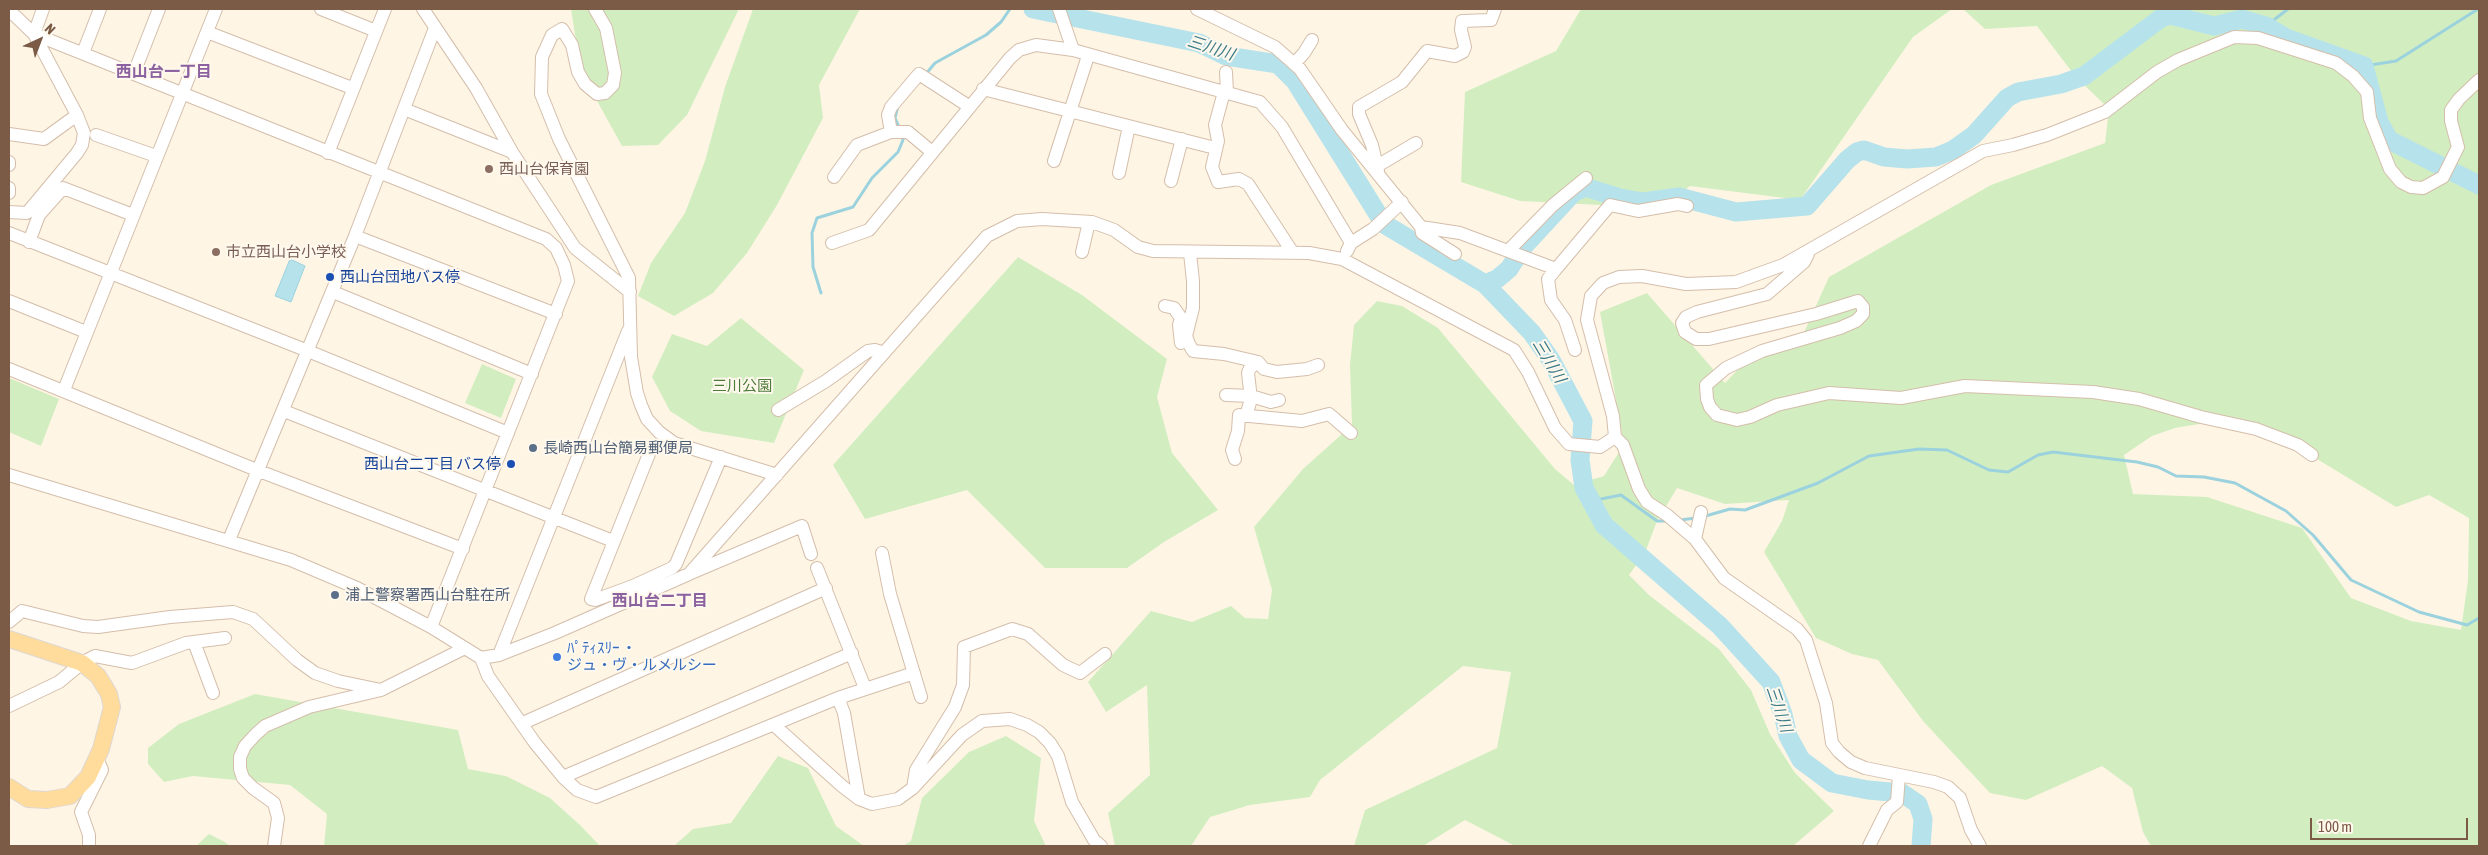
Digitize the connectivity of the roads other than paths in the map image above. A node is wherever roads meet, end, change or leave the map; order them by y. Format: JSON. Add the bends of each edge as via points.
{"nodes":[{"id":1,"x":43,"y":9,"type":"edge"},
{"id":2,"x":100,"y":9,"type":"edge"},
{"id":3,"x":159,"y":9,"type":"edge"},
{"id":4,"x":216,"y":9,"type":"edge"},
{"id":5,"x":321,"y":9,"type":"edge"},
{"id":6,"x":385,"y":9,"type":"edge"},
{"id":7,"x":423,"y":9,"type":"edge"},
{"id":8,"x":595,"y":9,"type":"edge"},
{"id":9,"x":1059,"y":9,"type":"edge"},
{"id":10,"x":1197,"y":9,"type":"edge"},
{"id":11,"x":1495,"y":9,"type":"edge"},
{"id":12,"x":11,"y":16,"type":"edge"},
{"id":13,"x":435,"y":28,"type":"junction"},
{"id":14,"x":376,"y":31,"type":"junction"},
{"id":15,"x":207,"y":32,"type":"junction"},
{"id":16,"x":34,"y":34,"type":"junction"},
{"id":17,"x":1312,"y":40,"type":"dead end"},
{"id":18,"x":1073,"y":50,"type":"junction"},
{"id":19,"x":83,"y":53,"type":"junction"},
{"id":20,"x":1088,"y":56,"type":"junction"},
{"id":21,"x":1294,"y":64,"type":"junction"},
{"id":22,"x":1226,"y":72,"type":"dead end"},
{"id":23,"x":134,"y":73,"type":"junction"},
{"id":24,"x":2479,"y":80,"type":"edge"},
{"id":25,"x":352,"y":88,"type":"junction"},
{"id":26,"x":982,"y":89,"type":"junction"},
{"id":27,"x":1226,"y":92,"type":"junction"},
{"id":28,"x":181,"y":93,"type":"junction"},
{"id":29,"x":970,"y":106,"type":"junction"},
{"id":30,"x":404,"y":109,"type":"junction"},
{"id":31,"x":1069,"y":110,"type":"junction"},
{"id":32,"x":77,"y":114,"type":"junction"},
{"id":33,"x":9,"y":121,"type":"edge"},
{"id":34,"x":1129,"y":126,"type":"junction"},
{"id":35,"x":899,"y":132,"type":"junction"},
{"id":36,"x":9,"y":134,"type":"edge"},
{"id":37,"x":96,"y":135,"type":"dead end"},
{"id":38,"x":1182,"y":140,"type":"junction"},
{"id":39,"x":1416,"y":143,"type":"dead end"},
{"id":40,"x":1215,"y":148,"type":"junction"},
{"id":41,"x":328,"y":152,"type":"junction"},
{"id":42,"x":512,"y":152,"type":"junction"},
{"id":43,"x":932,"y":152,"type":"junction"},
{"id":44,"x":156,"y":156,"type":"junction"},
{"id":45,"x":1054,"y":161,"type":"dead end"},
{"id":46,"x":1377,"y":170,"type":"junction"},
{"id":47,"x":379,"y":172,"type":"junction"},
{"id":48,"x":1119,"y":173,"type":"dead end"},
{"id":49,"x":834,"y":177,"type":"dead end"},
{"id":50,"x":1586,"y":178,"type":"dead end"},
{"id":51,"x":1172,"y":181,"type":"dead end"},
{"id":52,"x":9,"y":188,"type":"edge"},
{"id":53,"x":9,"y":193,"type":"edge"},
{"id":54,"x":1396,"y":206,"type":"junction"},
{"id":55,"x":1688,"y":206,"type":"dead end"},
{"id":56,"x":9,"y":212,"type":"edge"},
{"id":57,"x":133,"y":215,"type":"junction"},
{"id":58,"x":1089,"y":222,"type":"junction"},
{"id":59,"x":1421,"y":227,"type":"junction"},
{"id":60,"x":9,"y":233,"type":"edge"},
{"id":61,"x":356,"y":236,"type":"junction"},
{"id":62,"x":29,"y":242,"type":"junction"},
{"id":63,"x":832,"y":243,"type":"dead end"},
{"id":64,"x":1351,"y":243,"type":"junction"},
{"id":65,"x":576,"y":248,"type":"junction"},
{"id":66,"x":1510,"y":251,"type":"junction"},
{"id":67,"x":1082,"y":252,"type":"dead end"},
{"id":68,"x":1190,"y":252,"type":"junction"},
{"id":69,"x":1808,"y":252,"type":"junction"},
{"id":70,"x":1293,"y":253,"type":"junction"},
{"id":71,"x":1454,"y":254,"type":"dead end"},
{"id":72,"x":560,"y":256,"type":"junction"},
{"id":73,"x":1342,"y":260,"type":"junction"},
{"id":74,"x":1556,"y":269,"type":"junction"},
{"id":75,"x":110,"y":274,"type":"junction"},
{"id":76,"x":333,"y":292,"type":"junction"},
{"id":77,"x":630,"y":292,"type":"junction"},
{"id":78,"x":9,"y":301,"type":"edge"},
{"id":79,"x":1165,"y":306,"type":"dead end"},
{"id":80,"x":556,"y":314,"type":"junction"},
{"id":81,"x":630,"y":326,"type":"junction"},
{"id":82,"x":86,"y":332,"type":"junction"},
{"id":83,"x":1575,"y":350,"type":"dead end"},
{"id":84,"x":308,"y":351,"type":"junction"},
{"id":85,"x":1193,"y":351,"type":"junction"},
{"id":86,"x":884,"y":353,"type":"junction"},
{"id":87,"x":1258,"y":362,"type":"junction"},
{"id":88,"x":1318,"y":365,"type":"dead end"},
{"id":89,"x":9,"y":369,"type":"edge"},
{"id":90,"x":532,"y":374,"type":"junction"},
{"id":91,"x":64,"y":390,"type":"junction"},
{"id":92,"x":1226,"y":395,"type":"dead end"},
{"id":93,"x":1251,"y":396,"type":"junction"},
{"id":94,"x":1280,"y":400,"type":"dead end"},
{"id":95,"x":778,"y":410,"type":"dead end"},
{"id":96,"x":284,"y":411,"type":"junction"},
{"id":97,"x":1246,"y":416,"type":"junction"},
{"id":98,"x":508,"y":433,"type":"junction"},
{"id":99,"x":1351,"y":433,"type":"dead end"},
{"id":100,"x":1615,"y":437,"type":"junction"},
{"id":101,"x":649,"y":454,"type":"dead end"},
{"id":102,"x":2312,"y":455,"type":"dead end"},
{"id":103,"x":721,"y":457,"type":"junction"},
{"id":104,"x":1235,"y":459,"type":"dead end"},
{"id":105,"x":259,"y":471,"type":"junction"},
{"id":106,"x":9,"y":475,"type":"edge"},
{"id":107,"x":777,"y":475,"type":"junction"},
{"id":108,"x":486,"y":492,"type":"junction"},
{"id":109,"x":553,"y":518,"type":"junction"},
{"id":110,"x":1700,"y":518,"type":"dead end"},
{"id":111,"x":1695,"y":539,"type":"junction"},
{"id":112,"x":229,"y":540,"type":"junction"},
{"id":113,"x":613,"y":542,"type":"junction"},
{"id":114,"x":463,"y":549,"type":"junction"},
{"id":115,"x":882,"y":553,"type":"dead end"},
{"id":116,"x":811,"y":554,"type":"dead end"},
{"id":117,"x":817,"y":568,"type":"dead end"},
{"id":118,"x":689,"y":574,"type":"junction"},
{"id":119,"x":826,"y":588,"type":"junction"},
{"id":120,"x":9,"y":622,"type":"edge"},
{"id":121,"x":431,"y":627,"type":"junction"},
{"id":122,"x":9,"y":638,"type":"edge"},
{"id":123,"x":225,"y":638,"type":"dead end"},
{"id":124,"x":194,"y":642,"type":"junction"},
{"id":125,"x":465,"y":648,"type":"junction"},
{"id":126,"x":852,"y":653,"type":"junction"},
{"id":127,"x":1105,"y":654,"type":"dead end"},
{"id":128,"x":499,"y":655,"type":"junction"},
{"id":129,"x":481,"y":658,"type":"junction"},
{"id":130,"x":82,"y":663,"type":"junction"},
{"id":131,"x":914,"y":673,"type":"junction"},
{"id":132,"x":866,"y":688,"type":"junction"},
{"id":133,"x":381,"y":690,"type":"junction"},
{"id":134,"x":213,"y":693,"type":"dead end"},
{"id":135,"x":921,"y":697,"type":"dead end"},
{"id":136,"x":838,"y":698,"type":"junction"},
{"id":137,"x":9,"y":706,"type":"edge"},
{"id":138,"x":523,"y":723,"type":"junction"},
{"id":139,"x":774,"y":725,"type":"junction"},
{"id":140,"x":97,"y":758,"type":"junction"},
{"id":141,"x":562,"y":777,"type":"junction"},
{"id":142,"x":1898,"y":779,"type":"junction"},
{"id":143,"x":9,"y":787,"type":"edge"},
{"id":144,"x":913,"y":788,"type":"junction"},
{"id":145,"x":859,"y":799,"type":"junction"},
{"id":146,"x":90,"y":846,"type":"edge"},
{"id":147,"x":274,"y":846,"type":"edge"},
{"id":148,"x":1101,"y":846,"type":"edge"},
{"id":149,"x":1869,"y":846,"type":"edge"},
{"id":150,"x":1980,"y":846,"type":"edge"}],
"edges":[{"from":1,"to":16,"type":"street"},
{"from":2,"to":19,"type":"street"},
{"from":3,"to":23,"type":"street"},
{"from":4,"to":15,"type":"street"},
{"from":5,"to":14,"type":"street"},
{"from":6,"to":14,"type":"street"},
{"from":7,"to":13,"type":"street"},
{"from":8,"to":77,"type":"street","via":[[606,28],[615,73],[613,86],[605,93],[597,94],[585,84],[578,72],[572,45],[562,29],[552,35],[542,57],[542,94],[559,139],[629,278]]},
{"from":9,"to":18,"type":"street"},
{"from":10,"to":21,"type":"street","via":[[1275,47]]},
{"from":11,"to":46,"type":"street","via":[[1491,20],[1462,21],[1466,47],[1463,52],[1455,56],[1427,51],[1402,82],[1359,107]]},
{"from":12,"to":16,"type":"street"},
{"from":13,"to":30,"type":"street"},
{"from":13,"to":42,"type":"street","via":[[476,88]]},
{"from":14,"to":25,"type":"street"},
{"from":15,"to":25,"type":"street"},
{"from":15,"to":28,"type":"street"},
{"from":16,"to":19,"type":"street"},
{"from":16,"to":32,"type":"street"},
{"from":17,"to":21,"type":"street"},
{"from":18,"to":20,"type":"street"},
{"from":18,"to":26,"type":"street","via":[[1036,45],[1019,50]]},
{"from":19,"to":23,"type":"street"},
{"from":20,"to":27,"type":"street"},
{"from":20,"to":31,"type":"street"},
{"from":21,"to":46,"type":"street"},
{"from":22,"to":27,"type":"street"},
{"from":23,"to":28,"type":"street"},
{"from":24,"to":69,"type":"street","via":[[2451,110],[2458,147],[2443,177],[2423,188],[2411,187],[2401,182],[2390,169],[2370,118],[2367,92],[2353,76],[2336,62],[2258,38],[2234,38],[2171,64],[2105,112],[2047,135],[1983,151]]},
{"from":25,"to":41,"type":"street"},
{"from":26,"to":29,"type":"street"},
{"from":26,"to":31,"type":"street"},
{"from":27,"to":40,"type":"street","via":[[1216,125],[1218,141]]},
{"from":27,"to":64,"type":"street","via":[[1260,102],[1269,110]]},
{"from":28,"to":41,"type":"street"},
{"from":28,"to":44,"type":"street"},
{"from":29,"to":35,"type":"street","via":[[924,77],[890,107],[888,115]]},
{"from":29,"to":43,"type":"street"},
{"from":30,"to":42,"type":"street"},
{"from":30,"to":47,"type":"street"},
{"from":31,"to":34,"type":"street"},
{"from":31,"to":45,"type":"street"},
{"from":32,"to":36,"type":"street","via":[[44,139]]},
{"from":32,"to":56,"type":"street","via":[[84,133],[78,153],[27,213]]},
{"from":33,"to":36,"type":"street"},
{"from":34,"to":38,"type":"street"},
{"from":34,"to":48,"type":"street"},
{"from":35,"to":43,"type":"street"},
{"from":35,"to":49,"type":"street","via":[[857,145]]},
{"from":37,"to":44,"type":"street"},
{"from":38,"to":40,"type":"street"},
{"from":38,"to":51,"type":"street"},
{"from":39,"to":46,"type":"street"},
{"from":40,"to":70,"type":"street","via":[[1212,167],[1218,182],[1239,178],[1248,184]]},
{"from":41,"to":47,"type":"street"},
{"from":42,"to":65,"type":"street"},
{"from":43,"to":63,"type":"street","via":[[869,230]]},
{"from":44,"to":57,"type":"street"},
{"from":46,"to":54,"type":"street"},
{"from":47,"to":61,"type":"street"},
{"from":47,"to":72,"type":"street","via":[[546,239]]},
{"from":50,"to":66,"type":"street","via":[[1560,199]]},
{"from":52,"to":53,"type":"street"},
{"from":54,"to":59,"type":"street"},
{"from":54,"to":64,"type":"street","via":[[1373,229]]},
{"from":55,"to":74,"type":"street","via":[[1678,204],[1638,211],[1610,205]]},
{"from":57,"to":62,"type":"street","via":[[63,188],[39,215]]},
{"from":57,"to":75,"type":"street"},
{"from":58,"to":67,"type":"street"},
{"from":58,"to":68,"type":"street","via":[[1114,230],[1138,247],[1153,251]]},
{"from":58,"to":86,"type":"street","via":[[1017,221],[987,236]]},
{"from":59,"to":66,"type":"street","via":[[1460,233]]},
{"from":59,"to":71,"type":"street","via":[[1422,234]]},
{"from":60,"to":62,"type":"street"},
{"from":61,"to":76,"type":"street"},
{"from":61,"to":80,"type":"street"},
{"from":62,"to":75,"type":"street"},
{"from":64,"to":73,"type":"street"},
{"from":65,"to":72,"type":"street"},
{"from":65,"to":77,"type":"street"},
{"from":66,"to":74,"type":"street"},
{"from":68,"to":70,"type":"street"},
{"from":68,"to":85,"type":"street","via":[[1192,308],[1186,336]]},
{"from":69,"to":100,"type":"street","via":[[1736,282],[1686,284],[1642,276],[1619,277],[1603,283],[1591,296],[1587,320],[1613,416]]},
{"from":69,"to":102,"type":"street","via":[[1804,262],[1767,294],[1686,317],[1682,323],[1685,332],[1696,338],[1709,339],[1858,301],[1863,307],[1862,314],[1840,328],[1762,352],[1726,368],[1706,385],[1707,399],[1717,415],[1737,420],[1829,393],[1901,398],[1965,386],[2093,392],[2139,399],[2201,418],[2256,429],[2298,445]]},
{"from":70,"to":73,"type":"street"},
{"from":72,"to":80,"type":"street","via":[[568,281]]},
{"from":73,"to":100,"type":"street","via":[[1514,350],[1555,428],[1570,444],[1600,447]]},
{"from":74,"to":83,"type":"street","via":[[1548,279],[1551,300],[1562,314]]},
{"from":75,"to":82,"type":"street"},
{"from":75,"to":84,"type":"street"},
{"from":76,"to":84,"type":"street"},
{"from":76,"to":90,"type":"street"},
{"from":77,"to":81,"type":"street"},
{"from":78,"to":82,"type":"street"},
{"from":79,"to":85,"type":"street","via":[[1174,308],[1181,318],[1182,347]]},
{"from":80,"to":90,"type":"street"},
{"from":81,"to":103,"type":"street","via":[[634,378],[647,419],[674,443]]},
{"from":81,"to":109,"type":"street"},
{"from":82,"to":91,"type":"street"},
{"from":84,"to":96,"type":"street"},
{"from":84,"to":98,"type":"street"},
{"from":85,"to":87,"type":"street"},
{"from":86,"to":95,"type":"street","via":[[868,351]]},
{"from":86,"to":107,"type":"street"},
{"from":87,"to":88,"type":"street","via":[[1264,369],[1277,372]]},
{"from":87,"to":93,"type":"street","via":[[1248,374]]},
{"from":89,"to":91,"type":"street"},
{"from":90,"to":98,"type":"street"},
{"from":91,"to":105,"type":"street"},
{"from":92,"to":93,"type":"street"},
{"from":93,"to":94,"type":"street","via":[[1271,402]]},
{"from":93,"to":97,"type":"street"},
{"from":96,"to":105,"type":"street"},
{"from":96,"to":108,"type":"street"},
{"from":97,"to":99,"type":"street","via":[[1302,421],[1329,414]]},
{"from":97,"to":104,"type":"street","via":[[1239,415],[1232,450]]},
{"from":98,"to":108,"type":"street"},
{"from":100,"to":111,"type":"street","via":[[1623,445],[1647,502]]},
{"from":101,"to":113,"type":"street"},
{"from":103,"to":107,"type":"street"},
{"from":103,"to":113,"type":"street","via":[[676,564],[633,586],[591,599]]},
{"from":105,"to":112,"type":"street"},
{"from":105,"to":114,"type":"street"},
{"from":106,"to":112,"type":"street"},
{"from":107,"to":118,"type":"street"},
{"from":108,"to":109,"type":"street"},
{"from":108,"to":114,"type":"street"},
{"from":109,"to":113,"type":"street"},
{"from":109,"to":128,"type":"street"},
{"from":110,"to":111,"type":"street"},
{"from":111,"to":142,"type":"street","via":[[1724,578],[1797,629],[1806,640],[1826,703],[1832,743],[1839,752],[1865,768]]},
{"from":112,"to":121,"type":"street","via":[[320,570]]},
{"from":114,"to":121,"type":"street"},
{"from":115,"to":131,"type":"street","via":[[890,594]]},
{"from":116,"to":118,"type":"street","via":[[802,526]]},
{"from":117,"to":119,"type":"street"},
{"from":118,"to":128,"type":"street"},
{"from":119,"to":126,"type":"street"},
{"from":119,"to":138,"type":"street"},
{"from":120,"to":133,"type":"street","via":[[22,611],[98,627],[233,612],[253,620],[315,673]]},
{"from":121,"to":125,"type":"street"},
{"from":122,"to":130,"type":"main road"},
{"from":123,"to":124,"type":"street"},
{"from":124,"to":130,"type":"street","via":[[132,663],[95,656]]},
{"from":124,"to":134,"type":"street"},
{"from":125,"to":129,"type":"street"},
{"from":125,"to":133,"type":"street"},
{"from":126,"to":132,"type":"street"},
{"from":126,"to":141,"type":"street"},
{"from":127,"to":144,"type":"street","via":[[1080,672],[1063,665],[1028,634],[1012,629],[964,647],[963,686],[955,707],[916,770]]},
{"from":128,"to":129,"type":"street"},
{"from":129,"to":138,"type":"street","via":[[488,676]]},
{"from":130,"to":137,"type":"street","via":[[59,682]]},
{"from":130,"to":140,"type":"main road","via":[[98,676],[112,706]]},
{"from":131,"to":132,"type":"street"},
{"from":131,"to":135,"type":"street"},
{"from":132,"to":136,"type":"street"},
{"from":133,"to":147,"type":"street","via":[[309,706],[265,726],[245,746],[240,758],[243,778],[274,803],[277,812]]},
{"from":136,"to":139,"type":"street"},
{"from":136,"to":145,"type":"street","via":[[844,713]]},
{"from":138,"to":141,"type":"street"},
{"from":139,"to":141,"type":"street","via":[[596,797],[577,790]]},
{"from":139,"to":145,"type":"street"},
{"from":140,"to":143,"type":"main road","via":[[84,783],[65,798],[28,799]]},
{"from":140,"to":146,"type":"street","via":[[102,770],[81,812]]},
{"from":142,"to":149,"type":"street","via":[[1897,802],[1887,810]]},
{"from":142,"to":150,"type":"street","via":[[1934,782],[1948,787],[1960,798],[1970,830]]},
{"from":144,"to":145,"type":"street","via":[[888,802],[872,804]]},
{"from":144,"to":148,"type":"street","via":[[973,726],[982,721],[1010,719],[1039,732],[1050,743],[1058,756],[1072,802],[1094,840]]}]}
